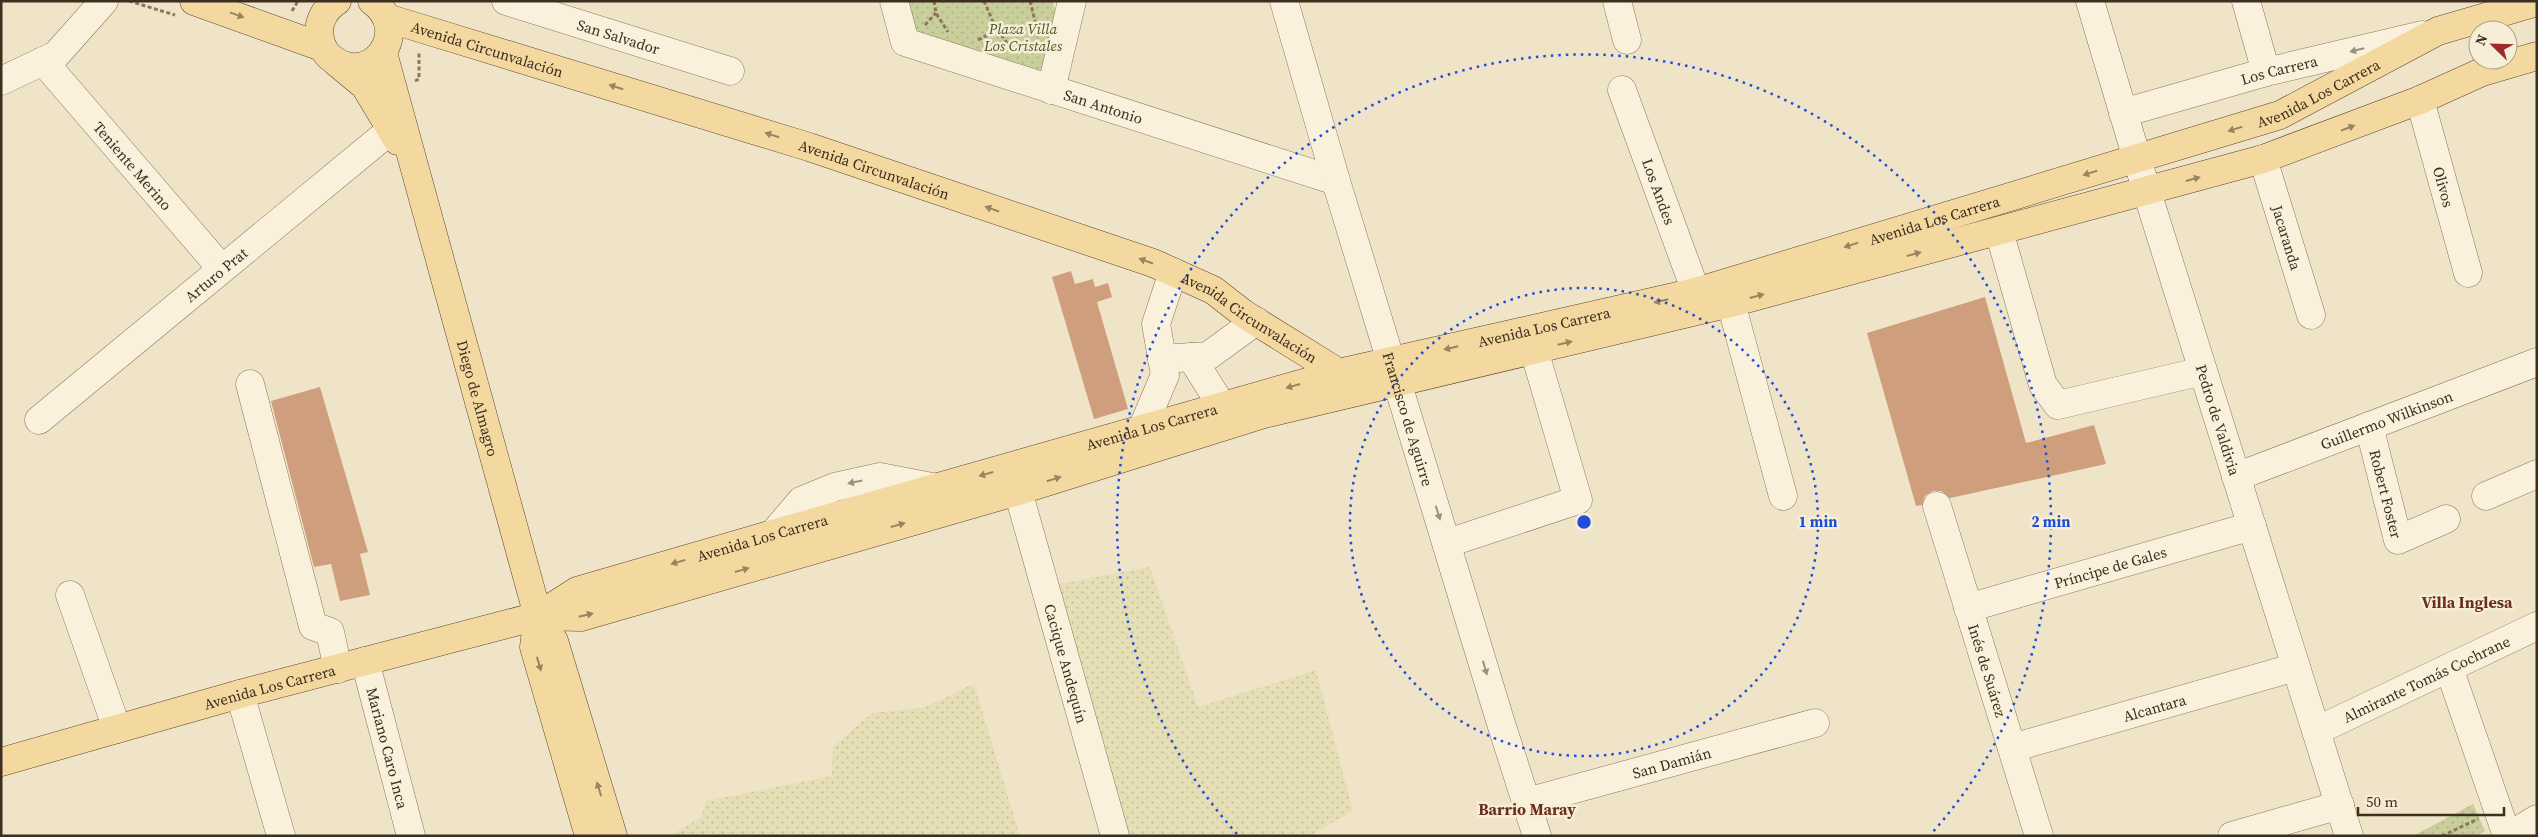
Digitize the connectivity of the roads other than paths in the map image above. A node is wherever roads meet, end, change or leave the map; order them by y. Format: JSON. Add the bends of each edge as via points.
{"nodes":[{"id":1,"x":104,"y":1,"type":"edge"},
{"id":2,"x":194,"y":1,"type":"edge"},
{"id":3,"x":506,"y":1,"type":"edge"},
{"id":4,"x":1057,"y":1,"type":"edge"},
{"id":5,"x":1072,"y":1,"type":"edge"},
{"id":6,"x":1284,"y":1,"type":"edge"},
{"id":7,"x":1617,"y":1,"type":"edge"},
{"id":8,"x":2090,"y":1,"type":"edge"},
{"id":9,"x":2246,"y":1,"type":"edge"},
{"id":10,"x":332,"y":2,"type":"edge"},
{"id":11,"x":2537,"y":2,"type":"edge"},
{"id":12,"x":895,"y":5,"type":"edge"},
{"id":13,"x":380,"y":7,"type":"edge"},
{"id":14,"x":1066,"y":29,"type":"junction"},
{"id":15,"x":2438,"y":31,"type":"junction"},
{"id":16,"x":1627,"y":40,"type":"dead end"},
{"id":17,"x":383,"y":53,"type":"junction"},
{"id":18,"x":328,"y":54,"type":"junction"},
{"id":19,"x":2537,"y":56,"type":"edge"},
{"id":20,"x":43,"y":62,"type":"junction"},
{"id":21,"x":730,"y":71,"type":"dead end"},
{"id":22,"x":2266,"y":72,"type":"junction"},
{"id":23,"x":1,"y":80,"type":"edge"},
{"id":24,"x":1051,"y":90,"type":"junction"},
{"id":25,"x":1622,"y":90,"type":"dead end"},
{"id":26,"x":2420,"y":100,"type":"junction"},
{"id":27,"x":2123,"y":113,"type":"junction"},
{"id":28,"x":392,"y":129,"type":"junction"},
{"id":29,"x":2137,"y":159,"type":"junction"},
{"id":30,"x":2263,"y":159,"type":"junction"},
{"id":31,"x":418,"y":178,"type":"junction"},
{"id":32,"x":1336,"y":181,"type":"junction"},
{"id":33,"x":2146,"y":192,"type":"junction"},
{"id":34,"x":1999,"y":231,"type":"junction"},
{"id":35,"x":222,"y":269,"type":"junction"},
{"id":36,"x":1173,"y":272,"type":"junction"},
{"id":37,"x":2468,"y":274,"type":"dead end"},
{"id":38,"x":1696,"y":292,"type":"junction"},
{"id":39,"x":1731,"y":303,"type":"junction"},
{"id":40,"x":2311,"y":315,"type":"dead end"},
{"id":41,"x":1256,"y":321,"type":"junction"},
{"id":42,"x":1534,"y":350,"type":"junction"},
{"id":43,"x":1191,"y":357,"type":"junction"},
{"id":44,"x":1162,"y":359,"type":"junction"},
{"id":45,"x":2537,"y":362,"type":"edge"},
{"id":46,"x":1395,"y":372,"type":"junction"},
{"id":47,"x":2203,"y":372,"type":"junction"},
{"id":48,"x":1339,"y":373,"type":"junction"},
{"id":49,"x":250,"y":384,"type":"dead end"},
{"id":50,"x":1222,"y":406,"type":"junction"},
{"id":51,"x":39,"y":420,"type":"dead end"},
{"id":52,"x":2369,"y":426,"type":"junction"},
{"id":53,"x":1142,"y":429,"type":"junction"},
{"id":54,"x":2537,"y":474,"type":"edge"},
{"id":55,"x":2236,"y":476,"type":"junction"},
{"id":56,"x":1018,"y":491,"type":"junction"},
{"id":57,"x":1783,"y":496,"type":"dead end"},
{"id":58,"x":2486,"y":496,"type":"dead end"},
{"id":59,"x":1937,"y":506,"type":"dead end"},
{"id":60,"x":2446,"y":519,"type":"dead end"},
{"id":61,"x":2252,"y":526,"type":"junction"},
{"id":62,"x":1448,"y":543,"type":"junction"},
{"id":63,"x":70,"y":595,"type":"dead end"},
{"id":64,"x":1968,"y":608,"type":"junction"},
{"id":65,"x":538,"y":616,"type":"junction"},
{"id":66,"x":2537,"y":626,"type":"edge"},
{"id":67,"x":365,"y":661,"type":"junction"},
{"id":68,"x":2296,"y":667,"type":"junction"},
{"id":69,"x":2449,"y":668,"type":"junction"},
{"id":70,"x":338,"y":669,"type":"junction"},
{"id":71,"x":240,"y":694,"type":"junction"},
{"id":72,"x":1815,"y":723,"type":"dead end"},
{"id":73,"x":117,"y":729,"type":"junction"},
{"id":74,"x":2316,"y":731,"type":"junction"},
{"id":75,"x":2012,"y":748,"type":"junction"},
{"id":76,"x":1,"y":762,"type":"edge"},
{"id":77,"x":1527,"y":802,"type":"junction"},
{"id":78,"x":2340,"y":805,"type":"junction"},
{"id":79,"x":2537,"y":820,"type":"edge"},
{"id":80,"x":281,"y":836,"type":"edge"},
{"id":81,"x":412,"y":836,"type":"edge"},
{"id":82,"x":589,"y":836,"type":"edge"},
{"id":83,"x":613,"y":836,"type":"edge"},
{"id":84,"x":1115,"y":836,"type":"edge"},
{"id":85,"x":1537,"y":836,"type":"edge"},
{"id":86,"x":2039,"y":836,"type":"edge"},
{"id":87,"x":2232,"y":836,"type":"edge"},
{"id":88,"x":2349,"y":836,"type":"edge"},
{"id":89,"x":2508,"y":836,"type":"edge"}],
"edges":[{"from":1,"to":20,"type":"street","via":[[56,55]]},
{"from":2,"to":18,"type":"main road","one_way":true},
{"from":3,"to":21,"type":"street","name":"San Salvador"},
{"from":4,"to":14,"type":"street"},
{"from":5,"to":14,"type":"street"},
{"from":6,"to":32,"type":"street","name":"Francisco de Aguirre"},
{"from":7,"to":16,"type":"street"},
{"from":8,"to":27,"type":"street","name":"Pedro de Valdivia"},
{"from":9,"to":22,"type":"street"},
{"from":10,"to":18,"type":"main road","via":[[322,19],[319,38]]},
{"from":11,"to":15,"type":"main road","name":"Avenida Los Carrera"},
{"from":12,"to":24,"type":"street","name":"San Antonio","via":[[904,42]]},
{"from":13,"to":17,"type":"main road","name":"Avenida Circunvalación","via":[[390,36]]},
{"from":36,"to":13,"type":"main road","name":"Avenida Circunvalación","one_way":true,"via":[[809,147]]},
{"from":14,"to":24,"type":"street"},
{"from":15,"to":22,"type":"street","name":"Los Carrera","one_way":true},
{"from":15,"to":29,"type":"main road","name":"Avenida Los Carrera","one_way":true,"via":[[2280,116]]},
{"from":17,"to":18,"type":"main road","via":[[360,67],[351,67]]},
{"from":17,"to":31,"type":"main road","name":"Diego de Almagro"},
{"from":18,"to":28,"type":"main road","name":"Diego de Almagro","via":[[365,86]]},
{"from":19,"to":26,"type":"main road","name":"Avenida Los Carrera","via":[[2482,72]]},
{"from":20,"to":23,"type":"street"},
{"from":20,"to":35,"type":"street","name":"Teniente Merino"},
{"from":22,"to":27,"type":"street","name":"Los Carrera"},
{"from":24,"to":32,"type":"street","name":"San Antonio"},
{"from":25,"to":38,"type":"street","name":"Los Andes"},
{"from":30,"to":26,"type":"main road","name":"Avenida Los Carrera","one_way":true},
{"from":26,"to":37,"type":"street","name":"Olivos"},
{"from":27,"to":29,"type":"street","name":"Pedro de Valdivia"},
{"from":28,"to":31,"type":"main road","name":"Diego de Almagro"},
{"from":28,"to":35,"type":"street","name":"Arturo Prat"},
{"from":29,"to":33,"type":"street","name":"Pedro de Valdivia"},
{"from":29,"to":38,"type":"main road","name":"Avenida Los Carrera","one_way":true},
{"from":33,"to":30,"type":"main road","name":"Avenida Los Carrera","one_way":true},
{"from":30,"to":40,"type":"street","name":"Jacaranda"},
{"from":31,"to":65,"type":"main road","name":"Diego de Almagro"},
{"from":32,"to":46,"type":"street","name":"Francisco de Aguirre"},
{"from":33,"to":34,"type":"main road","name":"Avenida Los Carrera"},
{"from":33,"to":47,"type":"street","name":"Pedro de Valdivia"},
{"from":39,"to":34,"type":"main road","name":"Avenida Los Carrera","one_way":true},
{"from":34,"to":47,"type":"street","via":[[2043,385],[2058,405]]},
{"from":35,"to":51,"type":"street","name":"Arturo Prat"},
{"from":36,"to":41,"type":"main road","name":"Avenida Circunvalación","via":[[1213,290]]},
{"from":36,"to":44,"type":"street","via":[[1156,324]]},
{"from":38,"to":46,"type":"main road","name":"Avenida Los Carrera","one_way":true},
{"from":42,"to":39,"type":"main road","name":"Avenida Los Carrera","one_way":true},
{"from":39,"to":57,"type":"street"},
{"from":41,"to":43,"type":"street","via":[[1208,356]]},
{"from":41,"to":48,"type":"main road","name":"Avenida Circunvalación"},
{"from":42,"to":46,"type":"main road","name":"Avenida Los Carrera"},
{"from":42,"to":62,"type":"street","via":[[1578,500]]},
{"from":43,"to":44,"type":"street"},
{"from":43,"to":50,"type":"street"},
{"from":44,"to":53,"type":"street","via":[[1165,375]]},
{"from":45,"to":52,"type":"street","name":"Guillermo Wilkinson"},
{"from":46,"to":48,"type":"main road","name":"Avenida Los Carrera"},
{"from":56,"to":46,"type":"main road","name":"Avenida Los Carrera","one_way":true},
{"from":46,"to":62,"type":"street","name":"Francisco de Aguirre","one_way":true},
{"from":47,"to":55,"type":"street","name":"Pedro de Valdivia"},
{"from":48,"to":50,"type":"main road","name":"Avenida Los Carrera","one_way":true},
{"from":49,"to":70,"type":"street","via":[[313,626],[330,632]]},
{"from":50,"to":53,"type":"main road","name":"Avenida Los Carrera"},
{"from":52,"to":55,"type":"street","name":"Guillermo Wilkinson"},
{"from":52,"to":60,"type":"street","name":"Robert Foster","via":[[2398,540]]},
{"from":53,"to":65,"type":"main road","name":"Avenida Los Carrera","one_way":true,"via":[[577,591]]},
{"from":54,"to":58,"type":"street"},
{"from":55,"to":61,"type":"street","name":"Pedro de Valdivia"},
{"from":65,"to":56,"type":"main road","name":"Avenida Los Carrera","one_way":true,"via":[[581,617]]},
{"from":56,"to":84,"type":"street","name":"Cacique Andequín"},
{"from":59,"to":64,"type":"street","name":"Inés de Suárez"},
{"from":61,"to":64,"type":"street","name":"Príncipe de Gales"},
{"from":61,"to":68,"type":"street","name":"Pedro de Valdivia"},
{"from":62,"to":77,"type":"street","name":"Francisco de Aguirre","one_way":true},
{"from":63,"to":73,"type":"street"},
{"from":64,"to":75,"type":"street","name":"Inés de Suárez"},
{"from":65,"to":67,"type":"main road","name":"Avenida Los Carrera"},
{"from":65,"to":82,"type":"main road","name":"Diego de Almagro","one_way":true,"via":[[534,647]]},
{"from":83,"to":65,"type":"main road","name":"Diego de Almagro","one_way":true,"via":[[554,641]]},
{"from":66,"to":69,"type":"street","name":"Almirante Tomás Cochrane"},
{"from":67,"to":70,"type":"main road","name":"Avenida Los Carrera"},
{"from":67,"to":81,"type":"street","name":"Mariano Caro Inca"},
{"from":68,"to":74,"type":"street","name":"Pedro de Valdivia"},
{"from":68,"to":75,"type":"street","name":"Alcantara"},
{"from":69,"to":74,"type":"street","name":"Almirante Tomás Cochrane"},
{"from":69,"to":89,"type":"street"},
{"from":70,"to":71,"type":"main road","name":"Avenida Los Carrera"},
{"from":71,"to":73,"type":"main road","name":"Avenida Los Carrera"},
{"from":71,"to":80,"type":"street"},
{"from":72,"to":77,"type":"street","name":"San Damián"},
{"from":73,"to":76,"type":"main road","name":"Avenida Los Carrera"},
{"from":74,"to":78,"type":"street","name":"Pedro de Valdivia"},
{"from":75,"to":86,"type":"street","name":"Inés de Suárez"},
{"from":77,"to":85,"type":"street","name":"Francisco de Aguirre"},
{"from":78,"to":87,"type":"street"},
{"from":78,"to":88,"type":"street","name":"Pedro de Valdivia"},
{"from":79,"to":89,"type":"street"}]}
